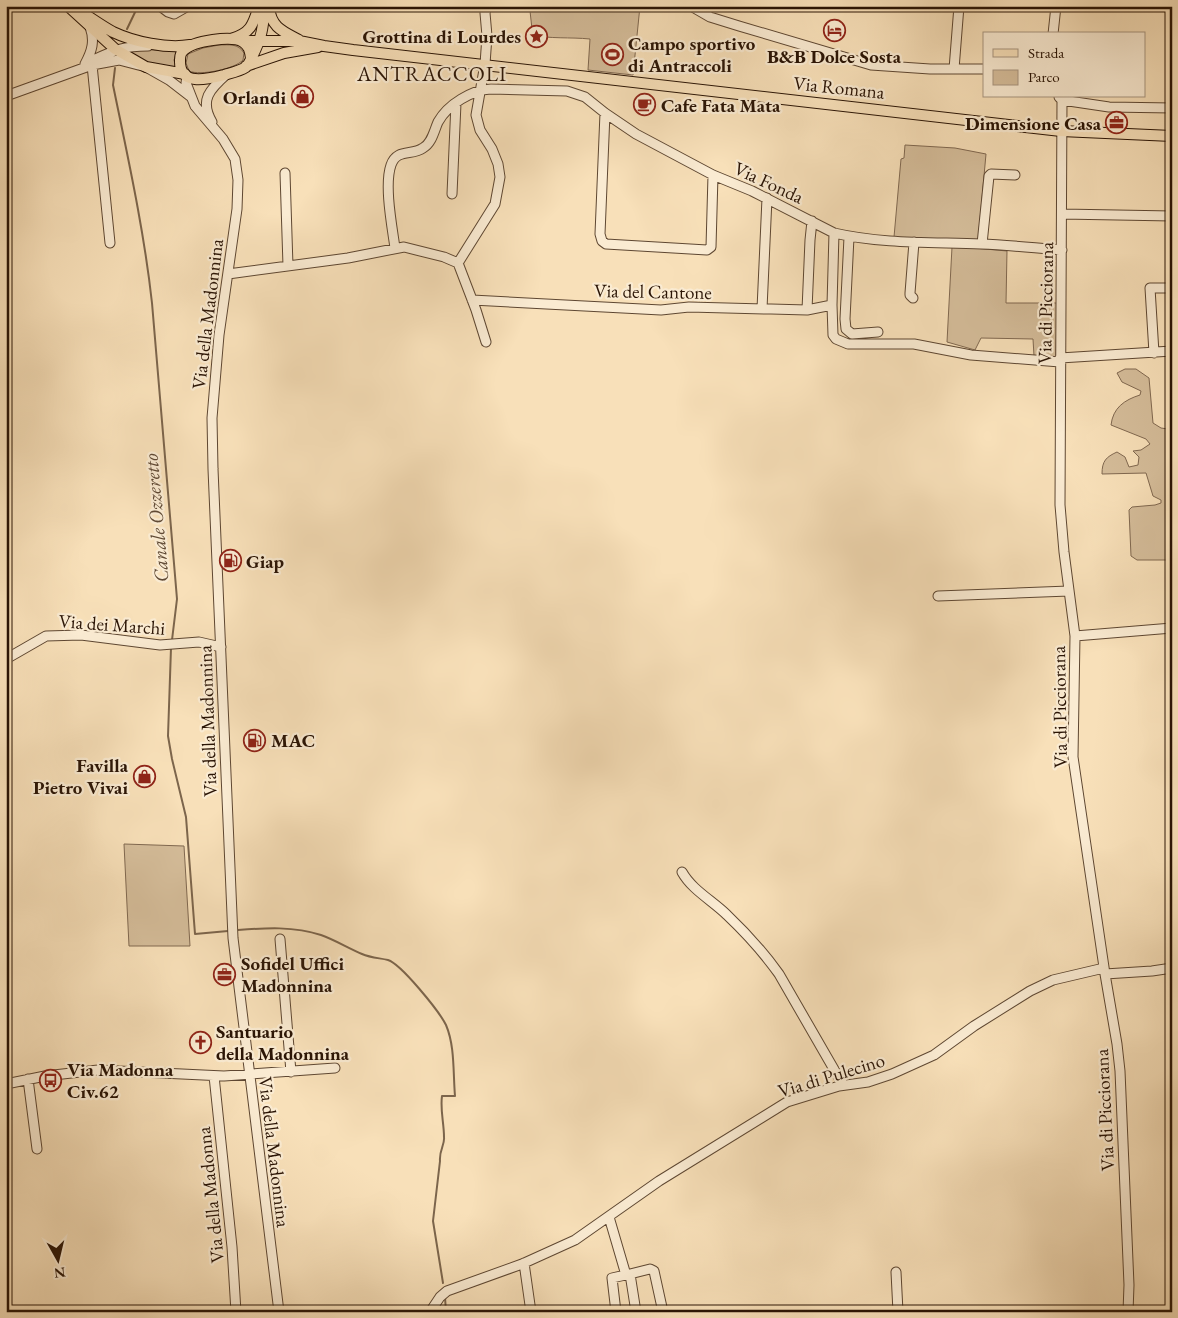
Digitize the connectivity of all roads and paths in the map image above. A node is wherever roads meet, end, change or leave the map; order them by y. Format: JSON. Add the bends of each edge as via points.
{"nodes":[{"id":1,"x":68,"y":6,"type":"edge"},
{"id":2,"x":74,"y":6,"type":"edge"},
{"id":3,"x":160,"y":6,"type":"edge"},
{"id":4,"x":259,"y":6,"type":"edge"},
{"id":5,"x":265,"y":6,"type":"edge"},
{"id":6,"x":268,"y":6,"type":"edge"},
{"id":7,"x":487,"y":6,"type":"edge"},
{"id":8,"x":691,"y":6,"type":"edge"},
{"id":9,"x":959,"y":6,"type":"edge"},
{"id":10,"x":1056,"y":6,"type":"edge"},
{"id":11,"x":186,"y":8,"type":"edge"},
{"id":12,"x":90,"y":27,"type":"junction"},
{"id":13,"x":1053,"y":32,"type":"edge"},
{"id":14,"x":231,"y":39,"type":"junction"},
{"id":15,"x":300,"y":40,"type":"junction"},
{"id":16,"x":242,"y":41,"type":"junction"},
{"id":17,"x":260,"y":41,"type":"junction"},
{"id":18,"x":191,"y":45,"type":"junction"},
{"id":19,"x":164,"y":46,"type":"junction"},
{"id":20,"x":324,"y":46,"type":"junction"},
{"id":21,"x":115,"y":49,"type":"junction"},
{"id":22,"x":249,"y":62,"type":"junction"},
{"id":23,"x":89,"y":64,"type":"junction"},
{"id":24,"x":485,"y":64,"type":"junction"},
{"id":25,"x":146,"y":67,"type":"junction"},
{"id":26,"x":954,"y":69,"type":"junction"},
{"id":27,"x":983,"y":69,"type":"edge"},
{"id":28,"x":228,"y":74,"type":"junction"},
{"id":29,"x":186,"y":75,"type":"junction"},
{"id":30,"x":481,"y":90,"type":"junction"},
{"id":31,"x":6,"y":96,"type":"edge"},
{"id":32,"x":191,"y":97,"type":"junction"},
{"id":33,"x":1060,"y":98,"type":"edge"},
{"id":34,"x":456,"y":103,"type":"junction"},
{"id":35,"x":1172,"y":108,"type":"edge"},
{"id":36,"x":605,"y":114,"type":"junction"},
{"id":37,"x":1061,"y":131,"type":"junction"},
{"id":38,"x":218,"y":133,"type":"junction"},
{"id":39,"x":1172,"y":136,"type":"edge"},
{"id":40,"x":285,"y":173,"type":"dead end"},
{"id":41,"x":713,"y":175,"type":"junction"},
{"id":42,"x":1014,"y":175,"type":"dead end"},
{"id":43,"x":452,"y":194,"type":"dead end"},
{"id":44,"x":767,"y":198,"type":"junction"},
{"id":45,"x":1062,"y":214,"type":"junction"},
{"id":46,"x":1172,"y":216,"type":"edge"},
{"id":47,"x":812,"y":221,"type":"junction"},
{"id":48,"x":834,"y":233,"type":"junction"},
{"id":49,"x":849,"y":236,"type":"junction"},
{"id":50,"x":914,"y":242,"type":"junction"},
{"id":51,"x":110,"y":243,"type":"dead end"},
{"id":52,"x":982,"y":244,"type":"junction"},
{"id":53,"x":394,"y":248,"type":"junction"},
{"id":54,"x":1062,"y":250,"type":"junction"},
{"id":55,"x":458,"y":263,"type":"junction"},
{"id":56,"x":288,"y":266,"type":"junction"},
{"id":57,"x":228,"y":274,"type":"junction"},
{"id":58,"x":1172,"y":288,"type":"edge"},
{"id":59,"x":913,"y":298,"type":"dead end"},
{"id":60,"x":472,"y":300,"type":"junction"},
{"id":61,"x":832,"y":305,"type":"junction"},
{"id":62,"x":762,"y":309,"type":"junction"},
{"id":63,"x":807,"y":310,"type":"junction"},
{"id":64,"x":878,"y":332,"type":"dead end"},
{"id":65,"x":486,"y":342,"type":"dead end"},
{"id":66,"x":1172,"y":351,"type":"edge"},
{"id":67,"x":1154,"y":353,"type":"junction"},
{"id":68,"x":1060,"y":360,"type":"junction"},
{"id":69,"x":1069,"y":591,"type":"junction"},
{"id":70,"x":938,"y":596,"type":"dead end"},
{"id":71,"x":1172,"y":628,"type":"edge"},
{"id":72,"x":1075,"y":636,"type":"junction"},
{"id":73,"x":220,"y":647,"type":"junction"},
{"id":74,"x":6,"y":660,"type":"edge"},
{"id":75,"x":682,"y":872,"type":"dead end"},
{"id":76,"x":280,"y":940,"type":"dead end"},
{"id":77,"x":1172,"y":968,"type":"edge"},
{"id":78,"x":1105,"y":971,"type":"junction"},
{"id":79,"x":335,"y":1068,"type":"dead end"},
{"id":80,"x":291,"y":1072,"type":"junction"},
{"id":81,"x":249,"y":1074,"type":"junction"},
{"id":82,"x":214,"y":1076,"type":"junction"},
{"id":83,"x":28,"y":1079,"type":"junction"},
{"id":84,"x":6,"y":1084,"type":"edge"},
{"id":85,"x":843,"y":1085,"type":"junction"},
{"id":86,"x":37,"y":1149,"type":"dead end"},
{"id":87,"x":609,"y":1217,"type":"junction"},
{"id":88,"x":524,"y":1263,"type":"junction"},
{"id":89,"x":896,"y":1272,"type":"dead end"},
{"id":90,"x":628,"y":1274,"type":"junction"},
{"id":91,"x":236,"y":1312,"type":"edge"},
{"id":92,"x":279,"y":1312,"type":"edge"},
{"id":93,"x":430,"y":1312,"type":"edge"},
{"id":94,"x":531,"y":1312,"type":"edge"},
{"id":95,"x":616,"y":1312,"type":"edge"},
{"id":96,"x":636,"y":1312,"type":"edge"},
{"id":97,"x":663,"y":1312,"type":"edge"},
{"id":98,"x":898,"y":1312,"type":"edge"},
{"id":99,"x":1128,"y":1312,"type":"edge"}],
"edges":[{"from":1,"to":12,"type":"main road"},
{"from":2,"to":19,"type":"main road","via":[[114,32]]},
{"from":3,"to":11,"type":"street","via":[[174,14]]},
{"from":4,"to":14,"type":"main road","via":[[254,24],[245,33]]},
{"from":5,"to":17,"type":"main road"},
{"from":6,"to":15,"type":"main road","via":[[270,19],[281,31]]},
{"from":7,"to":24,"type":"street"},
{"from":8,"to":26,"type":"street","via":[[710,17],[871,65]]},
{"from":9,"to":26,"type":"street"},
{"from":10,"to":13,"type":"street"},
{"from":12,"to":21,"type":"main road"},
{"from":12,"to":23,"type":"street","via":[[93,40]]},
{"from":14,"to":16,"type":"main road"},
{"from":14,"to":18,"type":"main road"},
{"from":15,"to":17,"type":"main road"},
{"from":15,"to":20,"type":"main road"},
{"from":16,"to":17,"type":"main road"},
{"from":16,"to":22,"type":"main road","via":[[250,50]]},
{"from":17,"to":22,"type":"main road"},
{"from":18,"to":19,"type":"main road"},
{"from":18,"to":29,"type":"main road","via":[[183,50],[180,57]]},
{"from":19,"to":21,"type":"street"},
{"from":20,"to":22,"type":"main road"},
{"from":20,"to":24,"type":"main road","name":"Via Romana"},
{"from":21,"to":23,"type":"street"},
{"from":21,"to":25,"type":"main road"},
{"from":22,"to":28,"type":"main road"},
{"from":23,"to":25,"type":"street","via":[[119,60]]},
{"from":23,"to":31,"type":"street"},
{"from":23,"to":51,"type":"street"},
{"from":24,"to":30,"type":"street"},
{"from":24,"to":37,"type":"main road","name":"Via Romana"},
{"from":25,"to":29,"type":"main road"},
{"from":25,"to":32,"type":"street"},
{"from":26,"to":27,"type":"street"},
{"from":28,"to":29,"type":"main road","via":[[198,80]]},
{"from":28,"to":38,"type":"street","via":[[208,94],[206,101],[206,109]]},
{"from":29,"to":32,"type":"street"},
{"from":30,"to":34,"type":"street","name":"Via Fonda"},
{"from":30,"to":36,"type":"street","name":"Via Fonda","via":[[567,91],[584,97]]},
{"from":30,"to":55,"type":"street","via":[[476,109],[477,123],[498,164],[500,178],[494,204]]},
{"from":32,"to":38,"type":"street","via":[[202,116]]},
{"from":33,"to":35,"type":"street","via":[[1109,107]]},
{"from":33,"to":37,"type":"street","name":"Via di Picciorana"},
{"from":34,"to":43,"type":"street"},
{"from":34,"to":53,"type":"street","name":"Via Fonda","via":[[442,116],[424,148],[399,154],[391,165],[389,191]]},
{"from":36,"to":41,"type":"street","name":"Via Fonda"},
{"from":36,"to":41,"type":"street","via":[[600,234],[606,244],[707,250],[711,247]]},
{"from":37,"to":39,"type":"main road","name":"Via Romana"},
{"from":37,"to":45,"type":"street","name":"Via di Picciorana"},
{"from":38,"to":57,"type":"street","name":"Via della Madonnina","via":[[235,159],[238,180]]},
{"from":40,"to":56,"type":"street"},
{"from":41,"to":44,"type":"street","name":"Via Fonda"},
{"from":42,"to":52,"type":"street","via":[[989,176]]},
{"from":44,"to":47,"type":"street","name":"Via Fonda"},
{"from":44,"to":62,"type":"street"},
{"from":45,"to":46,"type":"street"},
{"from":45,"to":54,"type":"street","name":"Via di Picciorana"},
{"from":47,"to":48,"type":"street","name":"Via Fonda"},
{"from":47,"to":63,"type":"street"},
{"from":48,"to":49,"type":"street","name":"Via Fonda"},
{"from":48,"to":61,"type":"street"},
{"from":49,"to":50,"type":"street","name":"Via Fonda"},
{"from":49,"to":64,"type":"street","via":[[846,329],[852,334]]},
{"from":50,"to":52,"type":"street","name":"Via Fonda"},
{"from":50,"to":59,"type":"street","via":[[910,293]]},
{"from":52,"to":54,"type":"street","name":"Via Fonda"},
{"from":53,"to":55,"type":"street","via":[[411,248]]},
{"from":53,"to":56,"type":"street"},
{"from":54,"to":68,"type":"street","name":"Via di Picciorana"},
{"from":55,"to":60,"type":"street"},
{"from":56,"to":57,"type":"street"},
{"from":57,"to":73,"type":"street","name":"Via della Madonnina","via":[[212,418]]},
{"from":58,"to":67,"type":"street","via":[[1150,288]]},
{"from":60,"to":62,"type":"street","name":"Via del Cantone","via":[[662,310],[689,307]]},
{"from":60,"to":65,"type":"street"},
{"from":61,"to":63,"type":"street","name":"Via del Cantone"},
{"from":61,"to":68,"type":"street","via":[[833,334],[848,344],[914,344],[970,355]]},
{"from":62,"to":63,"type":"street","name":"Via del Cantone"},
{"from":66,"to":67,"type":"street"},
{"from":67,"to":68,"type":"street"},
{"from":68,"to":69,"type":"street","name":"Via di Picciorana","via":[[1060,505]]},
{"from":69,"to":70,"type":"street"},
{"from":69,"to":72,"type":"street","name":"Via di Picciorana"},
{"from":71,"to":72,"type":"street"},
{"from":72,"to":78,"type":"street","name":"Via di Picciorana","via":[[1074,757]]},
{"from":73,"to":74,"type":"street","name":"Via dei Marchi","via":[[199,642],[171,645],[82,635],[46,636]]},
{"from":73,"to":81,"type":"street","name":"Via della Madonnina","via":[[233,938]]},
{"from":75,"to":85,"type":"street","via":[[728,915],[774,968]]},
{"from":76,"to":80,"type":"street"},
{"from":77,"to":78,"type":"street","name":"Via di Pulecino"},
{"from":78,"to":85,"type":"street","name":"Via di Pulecino","via":[[1053,980],[974,1026],[934,1055],[868,1082]]},
{"from":78,"to":99,"type":"street","name":"Via di Picciorana","via":[[1120,1071]]},
{"from":79,"to":80,"type":"street"},
{"from":80,"to":81,"type":"street"},
{"from":81,"to":82,"type":"street"},
{"from":81,"to":92,"type":"street","name":"Via della Madonnina"},
{"from":82,"to":83,"type":"street","via":[[98,1070]]},
{"from":82,"to":91,"type":"street","name":"Via della Madonna"},
{"from":83,"to":84,"type":"street"},
{"from":83,"to":86,"type":"street"},
{"from":85,"to":87,"type":"street","name":"Via di Pulecino","via":[[787,1102],[771,1111],[659,1181]]},
{"from":87,"to":88,"type":"street","name":"Via di Pulecino","via":[[575,1240]]},
{"from":87,"to":90,"type":"street"},
{"from":88,"to":93,"type":"street","name":"Via di Pulecino","via":[[447,1291]]},
{"from":88,"to":94,"type":"street"},
{"from":89,"to":98,"type":"street"},
{"from":90,"to":95,"type":"street","via":[[612,1278]]},
{"from":90,"to":96,"type":"street"},
{"from":90,"to":97,"type":"street","via":[[654,1271]]}]}
